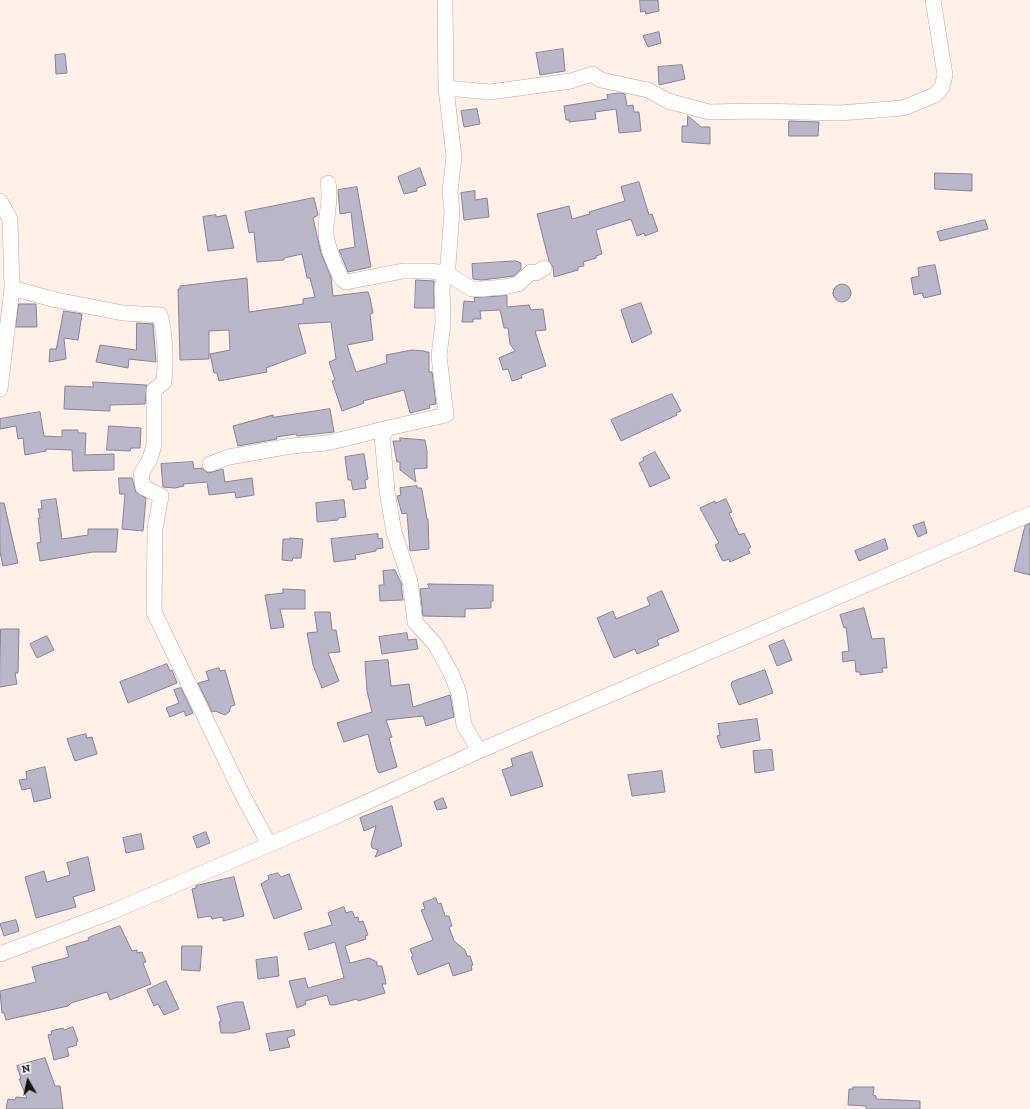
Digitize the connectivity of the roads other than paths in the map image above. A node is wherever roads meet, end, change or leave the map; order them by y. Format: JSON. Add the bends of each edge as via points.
{"nodes":[{"id":1,"x":445,"y":0,"type":"edge"},
{"id":2,"x":933,"y":0,"type":"edge"},
{"id":3,"x":446,"y":88,"type":"junction"},
{"id":4,"x":328,"y":183,"type":"dead end"},
{"id":5,"x":0,"y":201,"type":"edge"},
{"id":6,"x":544,"y":268,"type":"dead end"},
{"id":7,"x":446,"y":273,"type":"junction"},
{"id":8,"x":12,"y":288,"type":"junction"},
{"id":9,"x":0,"y":389,"type":"edge"},
{"id":10,"x":388,"y":428,"type":"junction"},
{"id":11,"x":210,"y":464,"type":"dead end"},
{"id":12,"x":1030,"y":514,"type":"edge"},
{"id":13,"x":479,"y":751,"type":"junction"},
{"id":14,"x":269,"y":844,"type":"junction"},
{"id":15,"x":0,"y":954,"type":"edge"}],
"edges":[{"from":1,"to":3,"type":"street"},
{"from":2,"to":3,"type":"street","via":[[945,75],[942,87],[935,95],[903,108],[840,113],[709,112],[668,101],[648,90],[601,80],[592,74],[571,81],[490,92]]},
{"from":3,"to":7,"type":"street","via":[[454,157]]},
{"from":4,"to":7,"type":"street","via":[[330,205],[326,235],[340,278],[346,282],[403,271]]},
{"from":5,"to":8,"type":"street","via":[[10,219]]},
{"from":6,"to":7,"type":"street","via":[[536,273],[531,272],[518,284],[482,289],[472,289]]},
{"from":7,"to":10,"type":"street","via":[[442,287],[443,323],[438,356],[446,415]]},
{"from":8,"to":9,"type":"street"},
{"from":8,"to":14,"type":"street","via":[[56,300],[123,313],[160,315],[164,328],[164,382],[154,390],[154,445],[150,459],[141,474],[143,487],[161,496],[155,529],[154,612]]},
{"from":10,"to":11,"type":"street","via":[[327,443],[291,446],[229,457]]},
{"from":10,"to":13,"type":"street","via":[[382,434],[387,491],[394,532],[410,581],[415,622],[435,644],[451,673],[459,693],[464,725]]},
{"from":12,"to":13,"type":"street"},
{"from":13,"to":14,"type":"street"},
{"from":14,"to":15,"type":"street","via":[[114,911]]}]}
